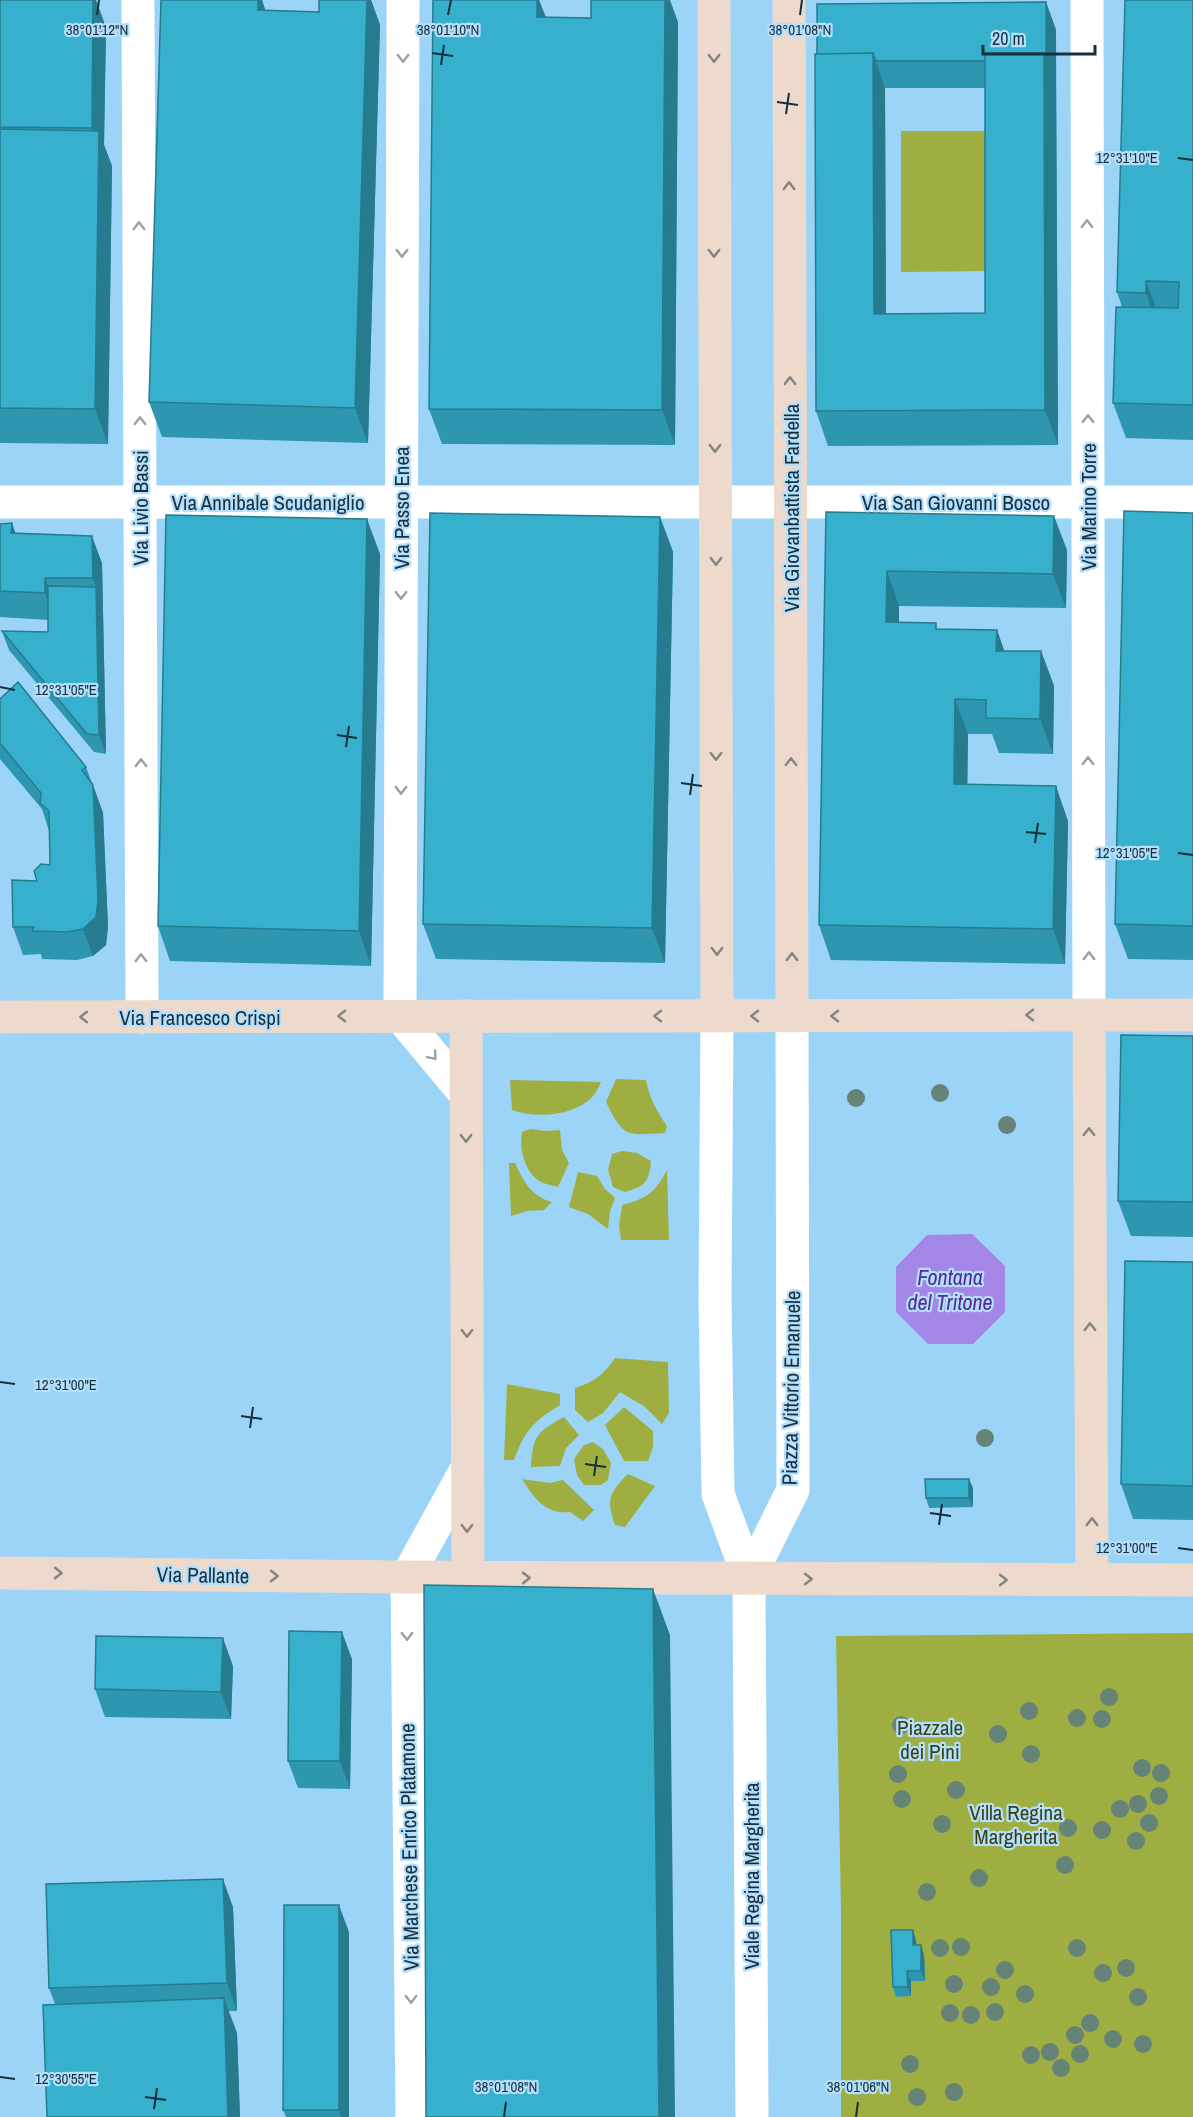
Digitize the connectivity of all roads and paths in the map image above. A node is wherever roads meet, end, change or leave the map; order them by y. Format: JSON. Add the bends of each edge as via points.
{"nodes":[{"id":1,"x":138,"y":0,"type":"edge"},
{"id":2,"x":403,"y":0,"type":"edge"},
{"id":3,"x":714,"y":0,"type":"edge"},
{"id":4,"x":789,"y":0,"type":"edge"},
{"id":5,"x":1087,"y":0,"type":"edge"},
{"id":6,"x":0,"y":501,"type":"edge"},
{"id":7,"x":140,"y":502,"type":"junction"},
{"id":8,"x":402,"y":502,"type":"junction"},
{"id":9,"x":715,"y":502,"type":"junction"},
{"id":10,"x":791,"y":502,"type":"junction"},
{"id":11,"x":1088,"y":502,"type":"junction"},
{"id":12,"x":1193,"y":502,"type":"edge"},
{"id":13,"x":1089,"y":1015,"type":"junction"},
{"id":14,"x":1193,"y":1015,"type":"edge"},
{"id":15,"x":400,"y":1016,"type":"junction"},
{"id":16,"x":466,"y":1016,"type":"junction"},
{"id":17,"x":717,"y":1016,"type":"junction"},
{"id":18,"x":792,"y":1016,"type":"junction"},
{"id":19,"x":0,"y":1017,"type":"edge"},
{"id":20,"x":142,"y":1017,"type":"junction"},
{"id":21,"x":466,"y":1095,"type":"junction"},
{"id":22,"x":467,"y":1468,"type":"junction"},
{"id":23,"x":0,"y":1573,"type":"edge"},
{"id":24,"x":407,"y":1577,"type":"junction"},
{"id":25,"x":468,"y":1577,"type":"junction"},
{"id":26,"x":749,"y":1578,"type":"junction"},
{"id":27,"x":1092,"y":1580,"type":"junction"},
{"id":28,"x":1193,"y":1580,"type":"edge"},
{"id":29,"x":412,"y":2117,"type":"edge"},
{"id":30,"x":752,"y":2117,"type":"edge"}],
"edges":[{"from":7,"to":1,"type":"street","name":"Via Livio Bassi","one_way":true},
{"from":2,"to":8,"type":"street","name":"Via Passo Enea","one_way":true},
{"from":3,"to":9,"type":"main road","one_way":true},
{"from":10,"to":4,"type":"main road","name":"Via Giovanbattista Fardella","one_way":true},
{"from":11,"to":5,"type":"street","name":"Via Marino Torre","one_way":true},
{"from":6,"to":7,"type":"street","name":"Via Annibale Scudaniglio"},
{"from":7,"to":8,"type":"street","name":"Via Annibale Scudaniglio"},
{"from":20,"to":7,"type":"street","name":"Via Livio Bassi","one_way":true},
{"from":8,"to":9,"type":"street","name":"Via Annibale Scudaniglio"},
{"from":8,"to":15,"type":"street","name":"Via Passo Enea","one_way":true},
{"from":9,"to":10,"type":"street","name":"Via San Giovanni Bosco"},
{"from":9,"to":17,"type":"main road","one_way":true},
{"from":10,"to":11,"type":"street","name":"Via San Giovanni Bosco"},
{"from":18,"to":10,"type":"main road","name":"Via Giovanbattista Fardella","one_way":true},
{"from":11,"to":12,"type":"street","name":"Via San Giovanni Bosco"},
{"from":13,"to":11,"type":"street","name":"Via Marino Torre","one_way":true},
{"from":13,"to":14,"type":"main road","name":"Via Francesco Crispi"},
{"from":13,"to":18,"type":"main road","name":"Via Francesco Crispi","one_way":true},
{"from":27,"to":13,"type":"main road","one_way":true},
{"from":15,"to":16,"type":"main road","name":"Via Francesco Crispi"},
{"from":15,"to":20,"type":"main road","name":"Via Francesco Crispi","one_way":true},
{"from":15,"to":21,"type":"street","one_way":true},
{"from":17,"to":16,"type":"main road","name":"Via Francesco Crispi","one_way":true},
{"from":16,"to":21,"type":"main road"},
{"from":18,"to":17,"type":"main road","name":"Via Francesco Crispi","one_way":true},
{"from":17,"to":26,"type":"street","via":[[718,1494]]},
{"from":18,"to":26,"type":"street","name":"Piazza Vittorio Emanuele","via":[[793,1490]]},
{"from":20,"to":19,"type":"main road","name":"Via Francesco Crispi","one_way":true},
{"from":21,"to":22,"type":"main road","one_way":true},
{"from":22,"to":24,"type":"street"},
{"from":22,"to":25,"type":"main road","one_way":true},
{"from":23,"to":24,"type":"main road","name":"Via Pallante","one_way":true},
{"from":24,"to":25,"type":"main road","name":"Via Pallante"},
{"from":24,"to":29,"type":"street","name":"Via Marchese Enrico Platamone","one_way":true},
{"from":25,"to":26,"type":"main road","name":"Via Pallante","one_way":true},
{"from":26,"to":27,"type":"main road","name":"Via Pallante","one_way":true},
{"from":26,"to":30,"type":"street","name":"Viale Regina Margherita"},
{"from":27,"to":28,"type":"main road","name":"Via Pallante"}]}
